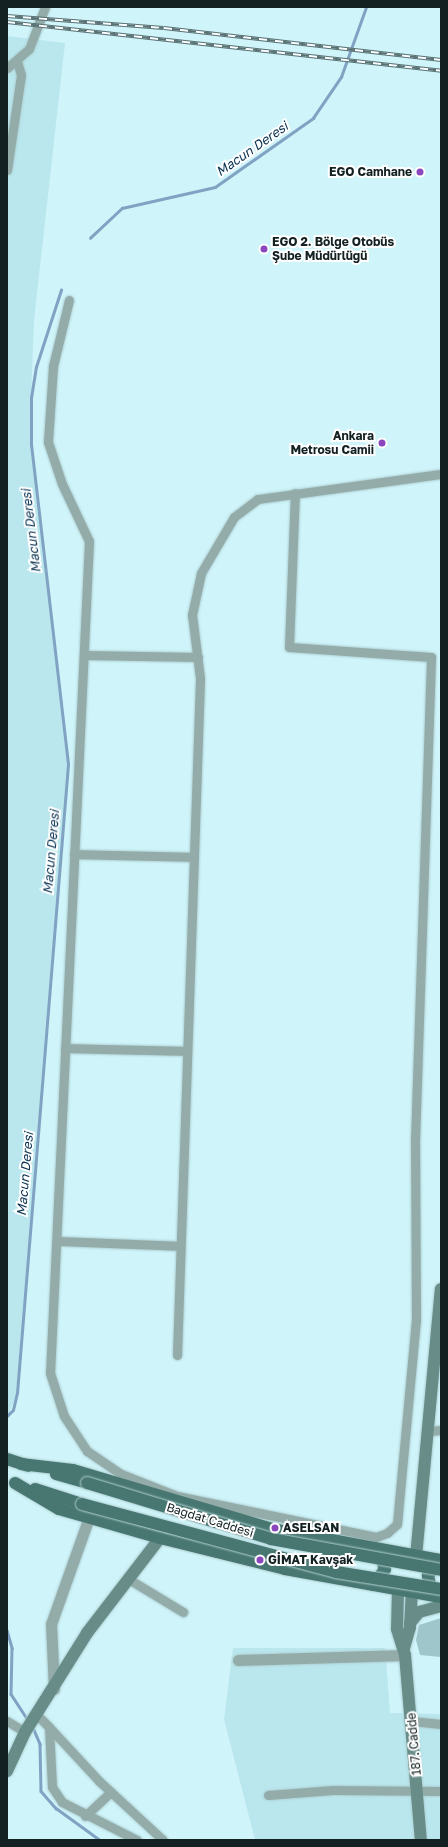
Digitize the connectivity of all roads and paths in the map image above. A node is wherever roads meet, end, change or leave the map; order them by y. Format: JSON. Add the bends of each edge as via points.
{"nodes":[{"id":1,"x":45,"y":7,"type":"edge"},
{"id":2,"x":17,"y":61,"type":"junction"},
{"id":3,"x":7,"y":68,"type":"edge"},
{"id":4,"x":7,"y":170,"type":"edge"},
{"id":5,"x":69,"y":300,"type":"dead end"},
{"id":6,"x":441,"y":474,"type":"edge"},
{"id":7,"x":295,"y":493,"type":"junction"},
{"id":8,"x":84,"y":655,"type":"junction"},
{"id":9,"x":198,"y":657,"type":"junction"},
{"id":10,"x":74,"y":854,"type":"junction"},
{"id":11,"x":194,"y":857,"type":"junction"},
{"id":12,"x":65,"y":1048,"type":"junction"},
{"id":13,"x":186,"y":1051,"type":"junction"},
{"id":14,"x":57,"y":1241,"type":"junction"},
{"id":15,"x":179,"y":1246,"type":"junction"},
{"id":16,"x":441,"y":1297,"type":"edge"},
{"id":17,"x":177,"y":1355,"type":"dead end"},
{"id":18,"x":435,"y":1431,"type":"edge"},
{"id":19,"x":7,"y":1459,"type":"edge"},
{"id":20,"x":21,"y":1464,"type":"junction"},
{"id":21,"x":11,"y":1482,"type":"edge"},
{"id":22,"x":89,"y":1518,"type":"junction"},
{"id":23,"x":417,"y":1534,"type":"junction"},
{"id":24,"x":160,"y":1538,"type":"junction"},
{"id":25,"x":378,"y":1551,"type":"junction"},
{"id":26,"x":402,"y":1555,"type":"junction"},
{"id":27,"x":417,"y":1557,"type":"junction"},
{"id":28,"x":440,"y":1563,"type":"edge"},
{"id":29,"x":130,"y":1580,"type":"junction"},
{"id":30,"x":373,"y":1585,"type":"junction"},
{"id":31,"x":396,"y":1588,"type":"junction"},
{"id":32,"x":413,"y":1590,"type":"junction"},
{"id":33,"x":438,"y":1594,"type":"edge"},
{"id":34,"x":441,"y":1606,"type":"edge"},
{"id":35,"x":183,"y":1612,"type":"dead end"},
{"id":36,"x":410,"y":1624,"type":"junction"},
{"id":37,"x":404,"y":1651,"type":"junction"},
{"id":38,"x":238,"y":1660,"type":"dead end"},
{"id":39,"x":54,"y":1689,"type":"junction"},
{"id":40,"x":37,"y":1715,"type":"junction"},
{"id":41,"x":7,"y":1721,"type":"edge"},
{"id":42,"x":412,"y":1721,"type":"junction"},
{"id":43,"x":441,"y":1724,"type":"edge"},
{"id":44,"x":49,"y":1727,"type":"junction"},
{"id":45,"x":25,"y":1732,"type":"junction"},
{"id":46,"x":7,"y":1771,"type":"edge"},
{"id":47,"x":417,"y":1789,"type":"junction"},
{"id":48,"x":441,"y":1791,"type":"edge"},
{"id":49,"x":111,"y":1792,"type":"junction"},
{"id":50,"x":268,"y":1795,"type":"dead end"},
{"id":51,"x":85,"y":1816,"type":"junction"},
{"id":52,"x":137,"y":1840,"type":"edge"},
{"id":53,"x":163,"y":1840,"type":"edge"},
{"id":54,"x":421,"y":1840,"type":"edge"}],
"edges":[{"from":1,"to":2,"type":"street","via":[[33,41]]},
{"from":2,"to":3,"type":"street"},
{"from":2,"to":4,"type":"street","via":[[21,75]]},
{"from":5,"to":8,"type":"street","via":[[53,366],[48,442],[62,484],[88,541]]},
{"from":6,"to":7,"type":"street"},
{"from":7,"to":9,"type":"street","via":[[258,499],[234,517],[201,574],[192,615]]},
{"from":7,"to":14,"type":"street","via":[[289,647],[431,657],[415,1141],[416,1321],[397,1524],[388,1533],[376,1537],[177,1496],[121,1474],[86,1451],[64,1416],[50,1373]]},
{"from":8,"to":9,"type":"street"},
{"from":8,"to":10,"type":"street","via":[[81,661]]},
{"from":9,"to":11,"type":"street"},
{"from":10,"to":11,"type":"street"},
{"from":10,"to":12,"type":"street"},
{"from":11,"to":13,"type":"street"},
{"from":12,"to":13,"type":"street"},
{"from":12,"to":14,"type":"street"},
{"from":13,"to":15,"type":"street"},
{"from":14,"to":15,"type":"street"},
{"from":15,"to":17,"type":"street"},
{"from":16,"to":18,"type":"main road"},
{"from":18,"to":23,"type":"main road"},
{"from":19,"to":20,"type":"main road","name":"Bağdat Caddesi"},
{"from":20,"to":25,"type":"main road","via":[[74,1470],[272,1529]]},
{"from":20,"to":28,"type":"main road","name":"Bağdat Caddesi","bridge":true,"via":[[271,1539]]},
{"from":21,"to":22,"type":"main road","via":[[59,1509]]},
{"from":21,"to":33,"type":"main road","name":"Bağdat Caddesi","bridge":true,"via":[[82,1504],[336,1572]]},
{"from":22,"to":24,"type":"main road"},
{"from":22,"to":39,"type":"street","via":[[51,1624]]},
{"from":23,"to":26,"type":"main road"},
{"from":23,"to":27,"type":"main road"},
{"from":24,"to":29,"type":"main road"},
{"from":24,"to":30,"type":"main road","via":[[266,1565]]},
{"from":25,"to":26,"type":"main road"},
{"from":25,"to":30,"type":"main road","via":[[385,1569]]},
{"from":26,"to":27,"type":"main road"},
{"from":26,"to":31,"type":"main road","via":[[391,1568]]},
{"from":27,"to":28,"type":"main road"},
{"from":27,"to":32,"type":"main road","via":[[424,1574]]},
{"from":28,"to":33,"type":"main road","via":[[428,1576]]},
{"from":29,"to":35,"type":"street"},
{"from":29,"to":39,"type":"main road","via":[[87,1632]]},
{"from":30,"to":31,"type":"main road"},
{"from":31,"to":32,"type":"main road"},
{"from":31,"to":37,"type":"main road","via":[[397,1629]]},
{"from":32,"to":33,"type":"main road"},
{"from":32,"to":36,"type":"main road"},
{"from":34,"to":36,"type":"main road","via":[[419,1612]]},
{"from":36,"to":37,"type":"main road"},
{"from":37,"to":38,"type":"street"},
{"from":37,"to":42,"type":"main road","name":"187. Cadde"},
{"from":39,"to":40,"type":"main road"},
{"from":40,"to":44,"type":"street"},
{"from":40,"to":45,"type":"main road"},
{"from":41,"to":45,"type":"street"},
{"from":42,"to":43,"type":"street"},
{"from":42,"to":47,"type":"main road","name":"187. Cadde"},
{"from":44,"to":49,"type":"street"},
{"from":44,"to":51,"type":"street","via":[[52,1787],[62,1802]]},
{"from":45,"to":46,"type":"main road"},
{"from":47,"to":48,"type":"street"},
{"from":47,"to":50,"type":"street"},
{"from":47,"to":54,"type":"main road","name":"187. Cadde"},
{"from":49,"to":51,"type":"street"},
{"from":49,"to":53,"type":"street"},
{"from":51,"to":52,"type":"street"}]}
